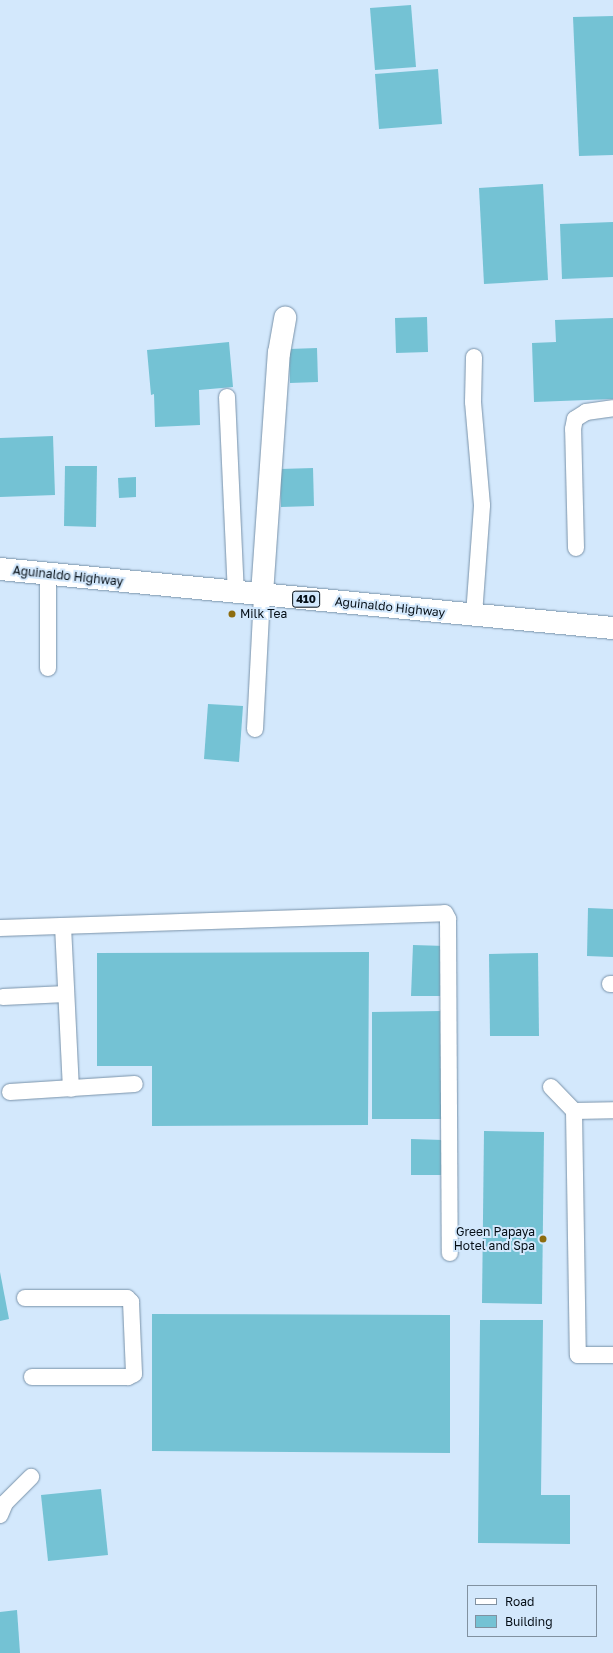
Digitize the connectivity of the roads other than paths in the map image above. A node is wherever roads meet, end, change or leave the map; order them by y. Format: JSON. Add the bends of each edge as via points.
{"nodes":[{"id":1,"x":285,"y":318,"type":"dead end"},
{"id":2,"x":474,"y":357,"type":"dead end"},
{"id":3,"x":227,"y":397,"type":"dead end"},
{"id":4,"x":613,"y":408,"type":"edge"},
{"id":5,"x":576,"y":548,"type":"dead end"},
{"id":6,"x":0,"y":569,"type":"edge"},
{"id":7,"x":48,"y":573,"type":"junction"},
{"id":8,"x":236,"y":593,"type":"junction"},
{"id":9,"x":262,"y":594,"type":"junction"},
{"id":10,"x":474,"y":615,"type":"junction"},
{"id":11,"x":613,"y":628,"type":"edge"},
{"id":12,"x":48,"y":668,"type":"dead end"},
{"id":13,"x":255,"y":729,"type":"dead end"},
{"id":14,"x":63,"y":926,"type":"junction"},
{"id":15,"x":0,"y":928,"type":"edge"},
{"id":16,"x":66,"y":994,"type":"junction"},
{"id":17,"x":3,"y":997,"type":"dead end"},
{"id":18,"x":135,"y":1084,"type":"dead end"},
{"id":19,"x":552,"y":1087,"type":"dead end"},
{"id":20,"x":71,"y":1089,"type":"junction"},
{"id":21,"x":10,"y":1092,"type":"dead end"},
{"id":22,"x":613,"y":1110,"type":"edge"},
{"id":23,"x":574,"y":1111,"type":"junction"},
{"id":24,"x":450,"y":1253,"type":"dead end"},
{"id":25,"x":25,"y":1298,"type":"dead end"},
{"id":26,"x":613,"y":1355,"type":"edge"},
{"id":27,"x":32,"y":1378,"type":"dead end"},
{"id":28,"x":31,"y":1477,"type":"dead end"},
{"id":29,"x":0,"y":1515,"type":"edge"}],
"edges":[{"from":1,"to":9,"type":"main road","via":[[279,352]]},
{"from":2,"to":10,"type":"lane","via":[[473,402],[482,505]]},
{"from":3,"to":8,"type":"lane"},
{"from":4,"to":5,"type":"lane","via":[[586,412],[575,420],[573,429]]},
{"from":6,"to":7,"type":"main road","name":"Aguinaldo Highway","number":"410"},
{"from":7,"to":8,"type":"main road","name":"Aguinaldo Highway","number":"410"},
{"from":7,"to":12,"type":"lane"},
{"from":8,"to":9,"type":"main road","name":"Aguinaldo Highway","number":"410"},
{"from":9,"to":10,"type":"main road","name":"Aguinaldo Highway","number":"410"},
{"from":9,"to":13,"type":"lane"},
{"from":10,"to":11,"type":"main road","name":"Aguinaldo Highway","number":"410"},
{"from":14,"to":15,"type":"lane"},
{"from":14,"to":16,"type":"lane"},
{"from":14,"to":24,"type":"lane","via":[[445,913],[448,919]]},
{"from":16,"to":17,"type":"lane"},
{"from":16,"to":20,"type":"lane"},
{"from":18,"to":20,"type":"lane"},
{"from":19,"to":23,"type":"lane"},
{"from":20,"to":21,"type":"lane"},
{"from":22,"to":23,"type":"lane"},
{"from":23,"to":26,"type":"lane","via":[[578,1355]]},
{"from":25,"to":27,"type":"lane","via":[[127,1298],[131,1302],[134,1374],[128,1377]]},
{"from":28,"to":29,"type":"lane","via":[[5,1503]]}]}
